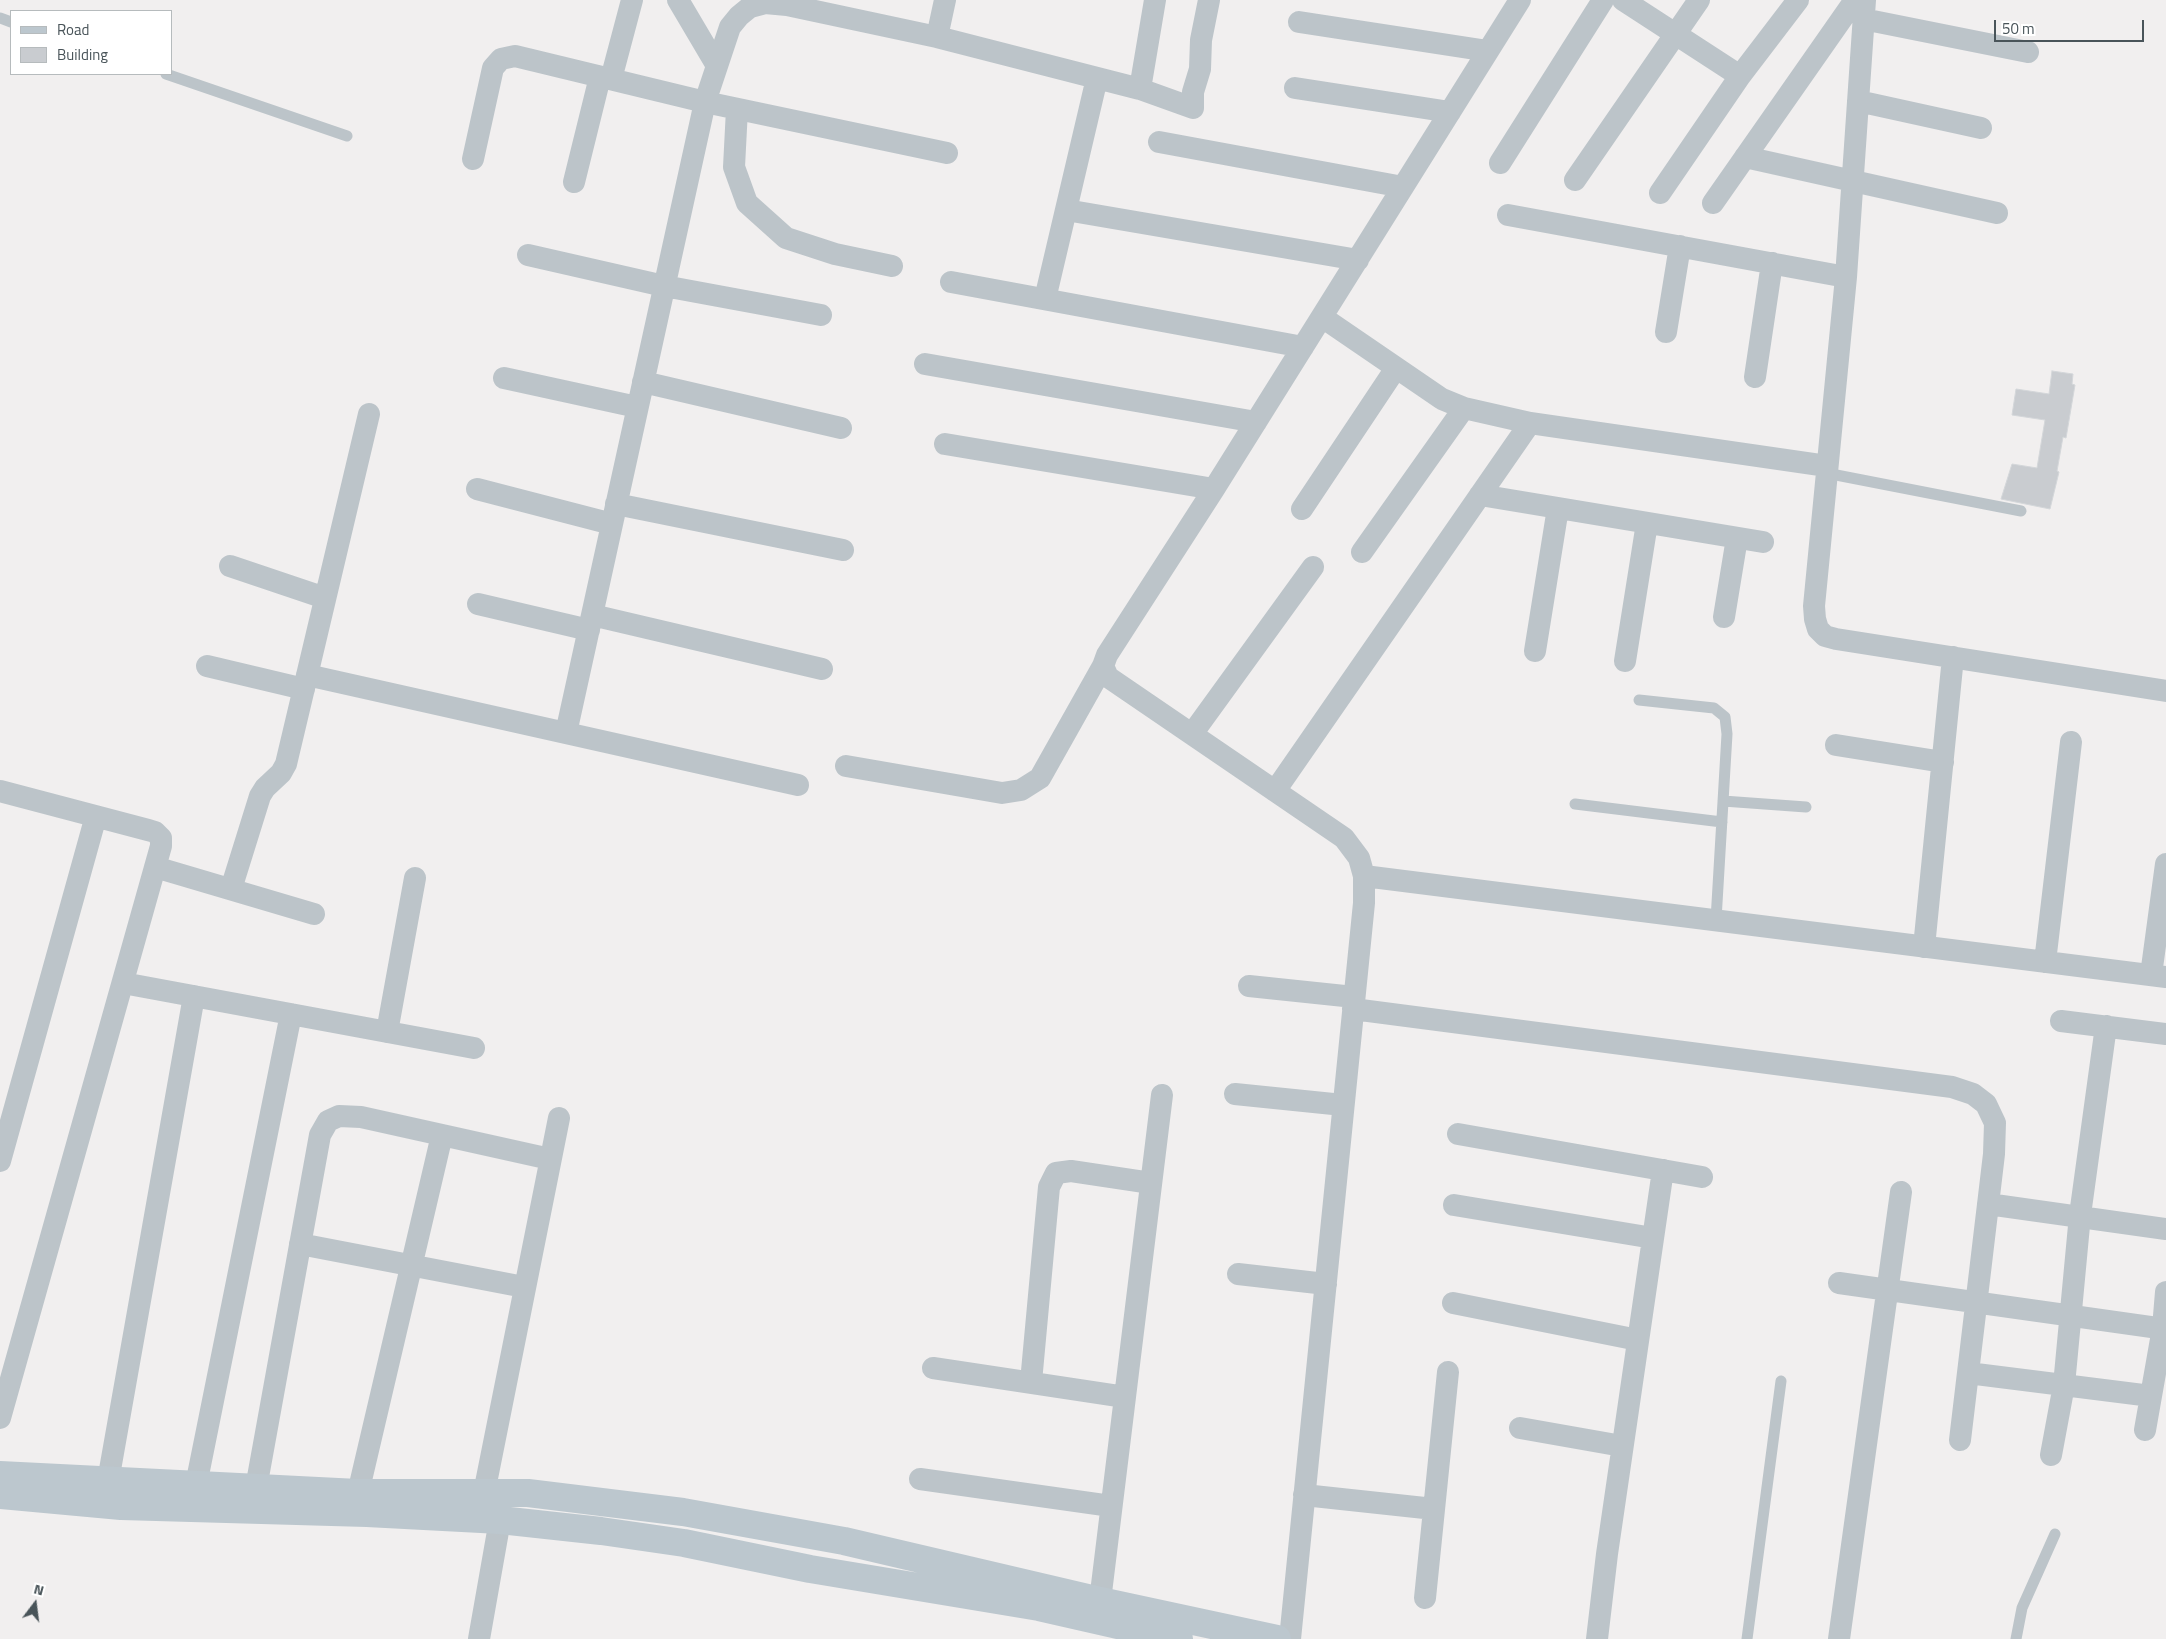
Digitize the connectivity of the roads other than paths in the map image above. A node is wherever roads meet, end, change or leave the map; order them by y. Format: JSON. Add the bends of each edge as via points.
{"nodes":[{"id":1,"x":632,"y":0,"type":"edge"},
{"id":2,"x":678,"y":0,"type":"edge"},
{"id":3,"x":945,"y":0,"type":"edge"},
{"id":4,"x":1155,"y":0,"type":"edge"},
{"id":5,"x":1208,"y":0,"type":"edge"},
{"id":6,"x":1520,"y":0,"type":"edge"},
{"id":7,"x":1603,"y":0,"type":"edge"},
{"id":8,"x":1623,"y":0,"type":"edge"},
{"id":9,"x":1699,"y":0,"type":"edge"},
{"id":10,"x":1798,"y":0,"type":"edge"},
{"id":11,"x":1861,"y":6,"type":"edge"},
{"id":12,"x":1299,"y":22,"type":"dead end"},
{"id":13,"x":1676,"y":34,"type":"junction"},
{"id":14,"x":937,"y":37,"type":"junction"},
{"id":15,"x":1488,"y":51,"type":"junction"},
{"id":16,"x":2028,"y":52,"type":"dead end"},
{"id":17,"x":717,"y":66,"type":"junction"},
{"id":18,"x":169,"y":75,"type":"edge"},
{"id":19,"x":1740,"y":76,"type":"junction"},
{"id":20,"x":606,"y":78,"type":"junction"},
{"id":21,"x":1096,"y":78,"type":"junction"},
{"id":22,"x":1295,"y":88,"type":"dead end"},
{"id":23,"x":1140,"y":89,"type":"junction"},
{"id":24,"x":1858,"y":101,"type":"junction"},
{"id":25,"x":704,"y":102,"type":"junction"},
{"id":26,"x":737,"y":109,"type":"junction"},
{"id":27,"x":1450,"y":112,"type":"junction"},
{"id":28,"x":1981,"y":128,"type":"dead end"},
{"id":29,"x":347,"y":136,"type":"dead end"},
{"id":30,"x":1159,"y":142,"type":"dead end"},
{"id":31,"x":947,"y":153,"type":"dead end"},
{"id":32,"x":1745,"y":157,"type":"junction"},
{"id":33,"x":473,"y":159,"type":"dead end"},
{"id":34,"x":1500,"y":163,"type":"dead end"},
{"id":35,"x":1575,"y":180,"type":"dead end"},
{"id":36,"x":1852,"y":180,"type":"junction"},
{"id":37,"x":574,"y":182,"type":"dead end"},
{"id":38,"x":1403,"y":187,"type":"junction"},
{"id":39,"x":1660,"y":193,"type":"dead end"},
{"id":40,"x":1713,"y":203,"type":"dead end"},
{"id":41,"x":1066,"y":210,"type":"junction"},
{"id":42,"x":1997,"y":213,"type":"dead end"},
{"id":43,"x":1508,"y":215,"type":"dead end"},
{"id":44,"x":1680,"y":246,"type":"junction"},
{"id":45,"x":528,"y":255,"type":"dead end"},
{"id":46,"x":1358,"y":260,"type":"junction"},
{"id":47,"x":1772,"y":263,"type":"junction"},
{"id":48,"x":892,"y":266,"type":"dead end"},
{"id":49,"x":1846,"y":277,"type":"junction"},
{"id":50,"x":951,"y":282,"type":"dead end"},
{"id":51,"x":664,"y":286,"type":"junction"},
{"id":52,"x":1045,"y":299,"type":"junction"},
{"id":53,"x":821,"y":315,"type":"dead end"},
{"id":54,"x":1322,"y":317,"type":"junction"},
{"id":55,"x":1666,"y":332,"type":"dead end"},
{"id":56,"x":1303,"y":347,"type":"junction"},
{"id":57,"x":925,"y":364,"type":"dead end"},
{"id":58,"x":1396,"y":368,"type":"junction"},
{"id":59,"x":1755,"y":377,"type":"dead end"},
{"id":60,"x":504,"y":378,"type":"dead end"},
{"id":61,"x":643,"y":382,"type":"junction"},
{"id":62,"x":637,"y":407,"type":"junction"},
{"id":63,"x":1464,"y":408,"type":"junction"},
{"id":64,"x":369,"y":414,"type":"dead end"},
{"id":65,"x":1256,"y":422,"type":"junction"},
{"id":66,"x":1530,"y":423,"type":"junction"},
{"id":67,"x":841,"y":428,"type":"dead end"},
{"id":68,"x":945,"y":444,"type":"dead end"},
{"id":69,"x":1827,"y":469,"type":"junction"},
{"id":70,"x":477,"y":489,"type":"dead end"},
{"id":71,"x":1214,"y":490,"type":"junction"},
{"id":72,"x":1480,"y":495,"type":"junction"},
{"id":73,"x":1558,"y":508,"type":"junction"},
{"id":74,"x":1302,"y":509,"type":"dead end"},
{"id":75,"x":2021,"y":511,"type":"dead end"},
{"id":76,"x":614,"y":514,"type":"junction"},
{"id":77,"x":1647,"y":523,"type":"junction"},
{"id":78,"x":1737,"y":538,"type":"junction"},
{"id":79,"x":1763,"y":542,"type":"dead end"},
{"id":80,"x":843,"y":550,"type":"dead end"},
{"id":81,"x":1362,"y":552,"type":"dead end"},
{"id":82,"x":230,"y":566,"type":"dead end"},
{"id":83,"x":1313,"y":567,"type":"dead end"},
{"id":84,"x":325,"y":598,"type":"junction"},
{"id":85,"x":478,"y":604,"type":"dead end"},
{"id":86,"x":1724,"y":617,"type":"dead end"},
{"id":87,"x":590,"y":622,"type":"junction"},
{"id":88,"x":1534,"y":651,"type":"dead end"},
{"id":89,"x":1954,"y":657,"type":"junction"},
{"id":90,"x":1625,"y":661,"type":"dead end"},
{"id":91,"x":207,"y":666,"type":"dead end"},
{"id":92,"x":1103,"y":666,"type":"junction"},
{"id":93,"x":822,"y":669,"type":"dead end"},
{"id":94,"x":305,"y":682,"type":"junction"},
{"id":95,"x":2166,"y":691,"type":"edge"},
{"id":96,"x":1640,"y":700,"type":"dead end"},
{"id":97,"x":566,"y":733,"type":"junction"},
{"id":98,"x":1192,"y":734,"type":"junction"},
{"id":99,"x":2071,"y":742,"type":"dead end"},
{"id":100,"x":1836,"y":745,"type":"dead end"},
{"id":101,"x":1943,"y":762,"type":"junction"},
{"id":102,"x":846,"y":766,"type":"dead end"},
{"id":103,"x":798,"y":785,"type":"dead end"},
{"id":104,"x":0,"y":790,"type":"edge"},
{"id":105,"x":1275,"y":791,"type":"junction"},
{"id":106,"x":1723,"y":800,"type":"junction"},
{"id":107,"x":1576,"y":804,"type":"dead end"},
{"id":108,"x":1806,"y":807,"type":"dead end"},
{"id":109,"x":96,"y":816,"type":"junction"},
{"id":110,"x":1722,"y":822,"type":"junction"},
{"id":111,"x":2166,"y":864,"type":"edge"},
{"id":112,"x":155,"y":867,"type":"junction"},
{"id":113,"x":1364,"y":876,"type":"junction"},
{"id":114,"x":414,"y":878,"type":"dead end"},
{"id":115,"x":231,"y":889,"type":"junction"},
{"id":116,"x":314,"y":914,"type":"dead end"},
{"id":117,"x":1716,"y":920,"type":"junction"},
{"id":118,"x":1924,"y":946,"type":"junction"},
{"id":119,"x":2045,"y":962,"type":"junction"},
{"id":120,"x":2158,"y":976,"type":"edge"},
{"id":121,"x":123,"y":982,"type":"junction"},
{"id":122,"x":1249,"y":986,"type":"dead end"},
{"id":123,"x":194,"y":996,"type":"junction"},
{"id":124,"x":1353,"y":1003,"type":"junction"},
{"id":125,"x":291,"y":1014,"type":"junction"},
{"id":126,"x":2061,"y":1021,"type":"dead end"},
{"id":127,"x":2106,"y":1026,"type":"junction"},
{"id":128,"x":387,"y":1032,"type":"junction"},
{"id":129,"x":2166,"y":1034,"type":"edge"},
{"id":130,"x":474,"y":1048,"type":"dead end"},
{"id":131,"x":1235,"y":1094,"type":"dead end"},
{"id":132,"x":1162,"y":1095,"type":"dead end"},
{"id":133,"x":1343,"y":1105,"type":"junction"},
{"id":134,"x":559,"y":1118,"type":"dead end"},
{"id":135,"x":1458,"y":1134,"type":"dead end"},
{"id":136,"x":442,"y":1135,"type":"junction"},
{"id":137,"x":550,"y":1160,"type":"junction"},
{"id":138,"x":0,"y":1161,"type":"edge"},
{"id":139,"x":1663,"y":1170,"type":"junction"},
{"id":140,"x":1702,"y":1177,"type":"dead end"},
{"id":141,"x":1151,"y":1183,"type":"junction"},
{"id":142,"x":1901,"y":1192,"type":"dead end"},
{"id":143,"x":1988,"y":1204,"type":"junction"},
{"id":144,"x":1454,"y":1205,"type":"dead end"},
{"id":145,"x":2080,"y":1215,"type":"junction"},
{"id":146,"x":2166,"y":1228,"type":"edge"},
{"id":147,"x":1653,"y":1238,"type":"junction"},
{"id":148,"x":300,"y":1244,"type":"junction"},
{"id":149,"x":412,"y":1266,"type":"junction"},
{"id":150,"x":1238,"y":1274,"type":"dead end"},
{"id":151,"x":1838,"y":1283,"type":"dead end"},
{"id":152,"x":1326,"y":1284,"type":"junction"},
{"id":153,"x":524,"y":1287,"type":"junction"},
{"id":154,"x":1889,"y":1290,"type":"junction"},
{"id":155,"x":2166,"y":1292,"type":"edge"},
{"id":156,"x":1976,"y":1301,"type":"junction"},
{"id":157,"x":1453,"y":1303,"type":"dead end"},
{"id":158,"x":2069,"y":1316,"type":"junction"},
{"id":159,"x":2164,"y":1329,"type":"edge"},
{"id":160,"x":1638,"y":1340,"type":"junction"},
{"id":161,"x":934,"y":1368,"type":"dead end"},
{"id":162,"x":1448,"y":1372,"type":"dead end"},
{"id":163,"x":1968,"y":1373,"type":"junction"},
{"id":164,"x":1780,"y":1381,"type":"dead end"},
{"id":165,"x":1031,"y":1382,"type":"junction"},
{"id":166,"x":2064,"y":1385,"type":"junction"},
{"id":167,"x":2151,"y":1396,"type":"junction"},
{"id":168,"x":1125,"y":1397,"type":"junction"},
{"id":169,"x":0,"y":1418,"type":"edge"},
{"id":170,"x":1520,"y":1428,"type":"dead end"},
{"id":171,"x":2145,"y":1430,"type":"dead end"},
{"id":172,"x":1960,"y":1440,"type":"dead end"},
{"id":173,"x":1622,"y":1446,"type":"junction"},
{"id":174,"x":2051,"y":1455,"type":"dead end"},
{"id":175,"x":0,"y":1475,"type":"edge"},
{"id":176,"x":920,"y":1479,"type":"dead end"},
{"id":177,"x":108,"y":1481,"type":"junction"},
{"id":178,"x":196,"y":1485,"type":"junction"},
{"id":179,"x":256,"y":1488,"type":"junction"},
{"id":180,"x":358,"y":1493,"type":"junction"},
{"id":181,"x":0,"y":1495,"type":"edge"},
{"id":182,"x":1304,"y":1495,"type":"junction"},
{"id":183,"x":1111,"y":1506,"type":"junction"},
{"id":184,"x":1434,"y":1509,"type":"junction"},
{"id":185,"x":488,"y":1511,"type":"junction"},
{"id":186,"x":2055,"y":1534,"type":"dead end"},
{"id":187,"x":1425,"y":1598,"type":"dead end"},
{"id":188,"x":1097,"y":1610,"type":"junction"},
{"id":189,"x":479,"y":1639,"type":"edge"},
{"id":190,"x":1179,"y":1639,"type":"edge"},
{"id":191,"x":1277,"y":1639,"type":"edge"},
{"id":192,"x":1290,"y":1639,"type":"edge"},
{"id":193,"x":1597,"y":1639,"type":"edge"},
{"id":194,"x":1747,"y":1639,"type":"edge"},
{"id":195,"x":1839,"y":1639,"type":"edge"},
{"id":196,"x":2016,"y":1639,"type":"edge"}],
"edges":[{"from":1,"to":20,"type":"street"},
{"from":2,"to":17,"type":"street"},
{"from":3,"to":14,"type":"street"},
{"from":4,"to":23,"type":"street"},
{"from":5,"to":23,"type":"street","via":[[1193,108]]},
{"from":6,"to":15,"type":"street"},
{"from":7,"to":34,"type":"street"},
{"from":8,"to":13,"type":"street"},
{"from":9,"to":13,"type":"street"},
{"from":10,"to":19,"type":"street"},
{"from":11,"to":16,"type":"street"},
{"from":11,"to":24,"type":"street"},
{"from":11,"to":32,"type":"street"},
{"from":12,"to":15,"type":"street"},
{"from":13,"to":19,"type":"street"},
{"from":13,"to":35,"type":"street"},
{"from":14,"to":17,"type":"street","via":[[787,5],[765,4],[750,7],[730,27]]},
{"from":14,"to":21,"type":"street"},
{"from":15,"to":27,"type":"street"},
{"from":17,"to":25,"type":"street"},
{"from":18,"to":29,"type":"lane"},
{"from":19,"to":39,"type":"street"},
{"from":20,"to":25,"type":"street"},
{"from":20,"to":33,"type":"street","via":[[515,56],[501,59],[493,68]]},
{"from":20,"to":37,"type":"street"},
{"from":21,"to":23,"type":"street"},
{"from":21,"to":41,"type":"street"},
{"from":22,"to":27,"type":"street"},
{"from":24,"to":28,"type":"street"},
{"from":24,"to":36,"type":"street"},
{"from":25,"to":26,"type":"street"},
{"from":25,"to":51,"type":"street"},
{"from":26,"to":31,"type":"street"},
{"from":26,"to":48,"type":"street","via":[[734,167],[747,203],[786,238],[835,254]]},
{"from":27,"to":38,"type":"street"},
{"from":30,"to":38,"type":"street"},
{"from":32,"to":36,"type":"street"},
{"from":32,"to":40,"type":"street"},
{"from":36,"to":42,"type":"street"},
{"from":36,"to":49,"type":"street"},
{"from":38,"to":46,"type":"street"},
{"from":41,"to":46,"type":"street"},
{"from":41,"to":52,"type":"street"},
{"from":43,"to":44,"type":"street"},
{"from":44,"to":47,"type":"street"},
{"from":44,"to":55,"type":"street"},
{"from":45,"to":51,"type":"street"},
{"from":46,"to":54,"type":"street"},
{"from":47,"to":49,"type":"street"},
{"from":47,"to":59,"type":"street"},
{"from":49,"to":69,"type":"street"},
{"from":50,"to":52,"type":"street"},
{"from":51,"to":53,"type":"street"},
{"from":51,"to":61,"type":"street"},
{"from":52,"to":56,"type":"street"},
{"from":54,"to":56,"type":"street"},
{"from":54,"to":58,"type":"street"},
{"from":56,"to":65,"type":"street"},
{"from":57,"to":65,"type":"street"},
{"from":58,"to":63,"type":"street","via":[[1442,399]]},
{"from":58,"to":74,"type":"street"},
{"from":60,"to":62,"type":"street"},
{"from":61,"to":62,"type":"street"},
{"from":61,"to":67,"type":"street"},
{"from":62,"to":76,"type":"street"},
{"from":63,"to":66,"type":"street"},
{"from":63,"to":81,"type":"street"},
{"from":64,"to":84,"type":"street"},
{"from":65,"to":71,"type":"street"},
{"from":66,"to":69,"type":"street"},
{"from":66,"to":72,"type":"street"},
{"from":68,"to":71,"type":"street"},
{"from":69,"to":75,"type":"lane"},
{"from":69,"to":89,"type":"street","via":[[1814,606],[1818,629],[1825,636],[1836,639]]},
{"from":70,"to":76,"type":"street"},
{"from":71,"to":92,"type":"street"},
{"from":72,"to":73,"type":"street"},
{"from":72,"to":105,"type":"street"},
{"from":73,"to":77,"type":"street"},
{"from":73,"to":88,"type":"street"},
{"from":76,"to":80,"type":"street"},
{"from":76,"to":87,"type":"street"},
{"from":77,"to":78,"type":"street"},
{"from":77,"to":90,"type":"street"},
{"from":78,"to":79,"type":"street"},
{"from":78,"to":86,"type":"street"},
{"from":82,"to":84,"type":"street"},
{"from":83,"to":98,"type":"street"},
{"from":84,"to":94,"type":"street"},
{"from":85,"to":87,"type":"street"},
{"from":87,"to":93,"type":"street"},
{"from":87,"to":97,"type":"street"},
{"from":89,"to":95,"type":"street"},
{"from":89,"to":101,"type":"street"},
{"from":91,"to":94,"type":"street"},
{"from":92,"to":98,"type":"street","via":[[1108,677]]},
{"from":92,"to":102,"type":"street","via":[[1040,778],[1021,790],[1002,793]]},
{"from":94,"to":97,"type":"street"},
{"from":94,"to":115,"type":"street","via":[[286,764],[260,796]]},
{"from":96,"to":106,"type":"lane","via":[[1714,708],[1725,717]]},
{"from":97,"to":103,"type":"street"},
{"from":98,"to":105,"type":"street"},
{"from":99,"to":119,"type":"street"},
{"from":100,"to":101,"type":"street"},
{"from":101,"to":118,"type":"street"},
{"from":104,"to":109,"type":"street"},
{"from":105,"to":113,"type":"street","via":[[1344,838],[1359,858]]},
{"from":106,"to":108,"type":"lane"},
{"from":106,"to":110,"type":"lane"},
{"from":107,"to":110,"type":"lane"},
{"from":109,"to":112,"type":"street","via":[[156,832],[161,838],[161,846]]},
{"from":109,"to":138,"type":"street"},
{"from":110,"to":117,"type":"lane"},
{"from":111,"to":120,"type":"street"},
{"from":112,"to":115,"type":"street"},
{"from":112,"to":121,"type":"street"},
{"from":113,"to":117,"type":"street"},
{"from":113,"to":124,"type":"street"},
{"from":114,"to":128,"type":"street"},
{"from":115,"to":116,"type":"street"},
{"from":117,"to":118,"type":"street"},
{"from":118,"to":119,"type":"street"},
{"from":119,"to":120,"type":"street"},
{"from":121,"to":123,"type":"street"},
{"from":121,"to":169,"type":"street"},
{"from":122,"to":124,"type":"street"},
{"from":123,"to":125,"type":"street"},
{"from":123,"to":177,"type":"street"},
{"from":124,"to":133,"type":"street"},
{"from":124,"to":143,"type":"street","via":[[1952,1087],[1973,1094],[1986,1104],[1994,1123]]},
{"from":125,"to":128,"type":"street"},
{"from":125,"to":178,"type":"street"},
{"from":126,"to":127,"type":"street"},
{"from":127,"to":129,"type":"street"},
{"from":127,"to":145,"type":"street"},
{"from":128,"to":130,"type":"street"},
{"from":131,"to":133,"type":"street"},
{"from":132,"to":141,"type":"street"},
{"from":133,"to":152,"type":"street"},
{"from":134,"to":137,"type":"street"},
{"from":135,"to":139,"type":"street"},
{"from":136,"to":137,"type":"street"},
{"from":136,"to":148,"type":"street","via":[[361,1117],[339,1116],[328,1121],[320,1135]]},
{"from":136,"to":149,"type":"street"},
{"from":137,"to":153,"type":"street"},
{"from":139,"to":140,"type":"street"},
{"from":139,"to":147,"type":"street"},
{"from":141,"to":165,"type":"street","via":[[1071,1171],[1056,1173],[1048,1187]]},
{"from":141,"to":168,"type":"street"},
{"from":142,"to":154,"type":"street"},
{"from":143,"to":145,"type":"street"},
{"from":143,"to":156,"type":"street"},
{"from":144,"to":147,"type":"street"},
{"from":145,"to":146,"type":"street"},
{"from":145,"to":158,"type":"street"},
{"from":147,"to":160,"type":"street"},
{"from":148,"to":149,"type":"street"},
{"from":148,"to":179,"type":"street"},
{"from":149,"to":153,"type":"street"},
{"from":149,"to":180,"type":"street"},
{"from":150,"to":152,"type":"street"},
{"from":151,"to":154,"type":"street"},
{"from":152,"to":182,"type":"street"},
{"from":153,"to":185,"type":"street"},
{"from":154,"to":156,"type":"street"},
{"from":154,"to":195,"type":"street"},
{"from":155,"to":159,"type":"street"},
{"from":156,"to":158,"type":"street"},
{"from":156,"to":163,"type":"street"},
{"from":157,"to":160,"type":"street"},
{"from":158,"to":159,"type":"street"},
{"from":158,"to":166,"type":"street"},
{"from":159,"to":167,"type":"street"},
{"from":160,"to":173,"type":"street"},
{"from":161,"to":165,"type":"street"},
{"from":162,"to":184,"type":"street"},
{"from":163,"to":166,"type":"street"},
{"from":163,"to":172,"type":"street"},
{"from":164,"to":194,"type":"lane"},
{"from":165,"to":168,"type":"street"},
{"from":166,"to":167,"type":"street"},
{"from":166,"to":174,"type":"street"},
{"from":167,"to":171,"type":"street"},
{"from":168,"to":183,"type":"street"},
{"from":170,"to":173,"type":"street"},
{"from":173,"to":193,"type":"street"},
{"from":175,"to":177,"type":"main road"},
{"from":176,"to":183,"type":"street"},
{"from":177,"to":178,"type":"main road"},
{"from":178,"to":179,"type":"main road"},
{"from":179,"to":180,"type":"main road"},
{"from":180,"to":185,"type":"main road"},
{"from":181,"to":185,"type":"main road","via":[[121,1506]]},
{"from":182,"to":184,"type":"street"},
{"from":182,"to":192,"type":"street"},
{"from":183,"to":188,"type":"street"},
{"from":184,"to":187,"type":"street"},
{"from":185,"to":188,"type":"main road","via":[[528,1493],[683,1512],[844,1541]]},
{"from":185,"to":189,"type":"street"},
{"from":186,"to":196,"type":"lane","via":[[2022,1608]]},
{"from":188,"to":190,"type":"main road"},
{"from":188,"to":191,"type":"main road"}]}
